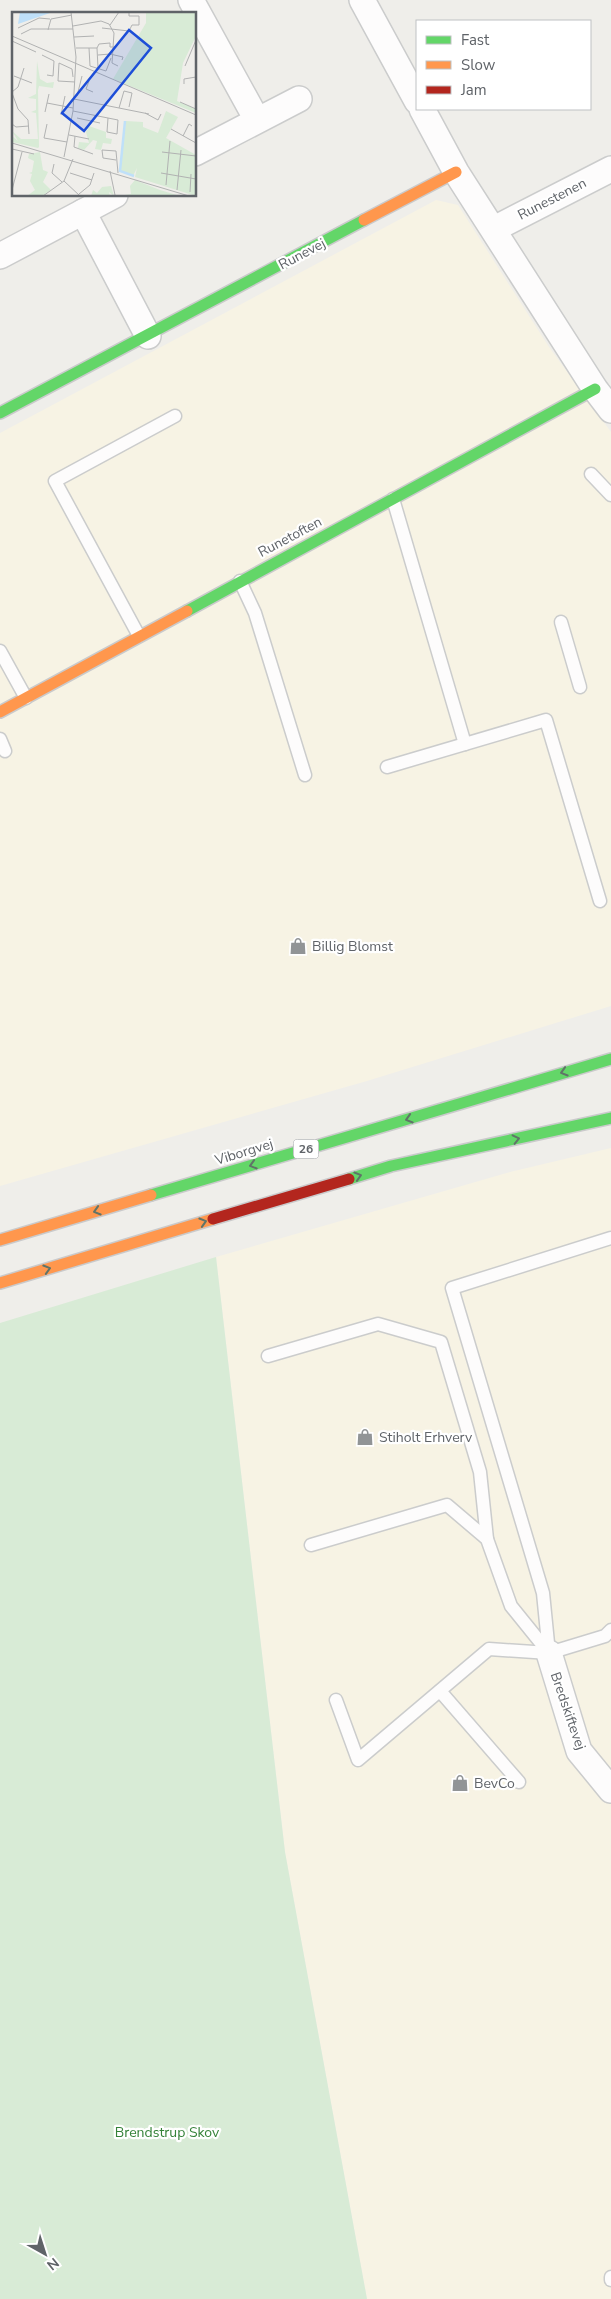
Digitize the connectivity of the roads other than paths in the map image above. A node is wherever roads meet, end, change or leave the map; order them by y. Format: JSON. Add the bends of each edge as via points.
{"nodes":[{"id":1,"x":362,"y":0,"type":"edge"},
{"id":2,"x":196,"y":15,"type":"edge"},
{"id":3,"x":299,"y":98,"type":"dead end"},
{"id":4,"x":416,"y":99,"type":"edge"},
{"id":5,"x":423,"y":110,"type":"edge"},
{"id":6,"x":257,"y":120,"type":"junction"},
{"id":7,"x":196,"y":152,"type":"edge"},
{"id":8,"x":611,"y":169,"type":"edge"},
{"id":9,"x":456,"y":172,"type":"junction"},
{"id":10,"x":114,"y":196,"type":"edge"},
{"id":11,"x":83,"y":212,"type":"junction"},
{"id":12,"x":494,"y":229,"type":"junction"},
{"id":13,"x":0,"y":256,"type":"edge"},
{"id":14,"x":148,"y":336,"type":"junction"},
{"id":15,"x":595,"y":389,"type":"junction"},
{"id":16,"x":611,"y":410,"type":"edge"},
{"id":17,"x":0,"y":413,"type":"edge"},
{"id":18,"x":175,"y":416,"type":"dead end"},
{"id":19,"x":591,"y":474,"type":"dead end"},
{"id":20,"x":611,"y":495,"type":"edge"},
{"id":21,"x":393,"y":499,"type":"junction"},
{"id":22,"x":240,"y":582,"type":"junction"},
{"id":23,"x":561,"y":622,"type":"dead end"},
{"id":24,"x":139,"y":636,"type":"junction"},
{"id":25,"x":0,"y":651,"type":"edge"},
{"id":26,"x":580,"y":687,"type":"dead end"},
{"id":27,"x":26,"y":698,"type":"junction"},
{"id":28,"x":0,"y":712,"type":"edge"},
{"id":29,"x":465,"y":744,"type":"junction"},
{"id":30,"x":387,"y":767,"type":"dead end"},
{"id":31,"x":305,"y":775,"type":"dead end"},
{"id":32,"x":600,"y":901,"type":"dead end"},
{"id":33,"x":611,"y":1058,"type":"edge"},
{"id":34,"x":611,"y":1118,"type":"edge"},
{"id":35,"x":611,"y":1238,"type":"edge"},
{"id":36,"x":0,"y":1240,"type":"edge"},
{"id":37,"x":0,"y":1282,"type":"edge"},
{"id":38,"x":268,"y":1356,"type":"dead end"},
{"id":39,"x":487,"y":1539,"type":"junction"},
{"id":40,"x":311,"y":1545,"type":"dead end"},
{"id":41,"x":611,"y":1630,"type":"edge"},
{"id":42,"x":549,"y":1653,"type":"junction"},
{"id":43,"x":440,"y":1691,"type":"junction"},
{"id":44,"x":336,"y":1700,"type":"dead end"},
{"id":45,"x":519,"y":1782,"type":"dead end"},
{"id":46,"x":611,"y":1790,"type":"edge"}],
"edges":[{"from":1,"to":4,"type":"street"},
{"from":2,"to":6,"type":"street"},
{"from":3,"to":6,"type":"street"},
{"from":5,"to":9,"type":"street"},
{"from":6,"to":7,"type":"street"},
{"from":8,"to":12,"type":"street","name":"Runestenen"},
{"from":9,"to":12,"type":"street"},
{"from":9,"to":14,"type":"main road","name":"Runevej"},
{"from":10,"to":11,"type":"street"},
{"from":11,"to":13,"type":"street"},
{"from":11,"to":14,"type":"street"},
{"from":12,"to":15,"type":"street"},
{"from":14,"to":17,"type":"main road","name":"Runevej"},
{"from":15,"to":16,"type":"street"},
{"from":15,"to":21,"type":"main road","name":"Runetoften"},
{"from":18,"to":24,"type":"lane","via":[[55,481]]},
{"from":19,"to":20,"type":"lane"},
{"from":21,"to":22,"type":"main road","name":"Runetoften"},
{"from":21,"to":29,"type":"lane"},
{"from":22,"to":24,"type":"main road","name":"Runetoften"},
{"from":22,"to":31,"type":"lane","via":[[255,613]]},
{"from":23,"to":26,"type":"lane"},
{"from":24,"to":27,"type":"main road","name":"Runetoften"},
{"from":25,"to":27,"type":"lane"},
{"from":27,"to":28,"type":"main road","name":"Runetoften"},
{"from":29,"to":30,"type":"lane"},
{"from":29,"to":32,"type":"lane","via":[[546,720]]},
{"from":33,"to":36,"type":"main road","name":"Viborgvej","number":"26","one_way":true},
{"from":37,"to":34,"type":"main road","one_way":true,"via":[[391,1166]]},
{"from":35,"to":42,"type":"lane","via":[[452,1288],[543,1592]]},
{"from":38,"to":39,"type":"lane","via":[[378,1324],[441,1342],[480,1472]]},
{"from":39,"to":40,"type":"lane","via":[[447,1505]]},
{"from":39,"to":42,"type":"lane","via":[[511,1606]]},
{"from":41,"to":42,"type":"lane","via":[[605,1636]]},
{"from":42,"to":43,"type":"lane","via":[[489,1649]]},
{"from":42,"to":46,"type":"street","name":"Bredskiftevej","via":[[579,1751]]},
{"from":43,"to":44,"type":"lane","via":[[358,1760]]},
{"from":43,"to":45,"type":"lane"}]}
